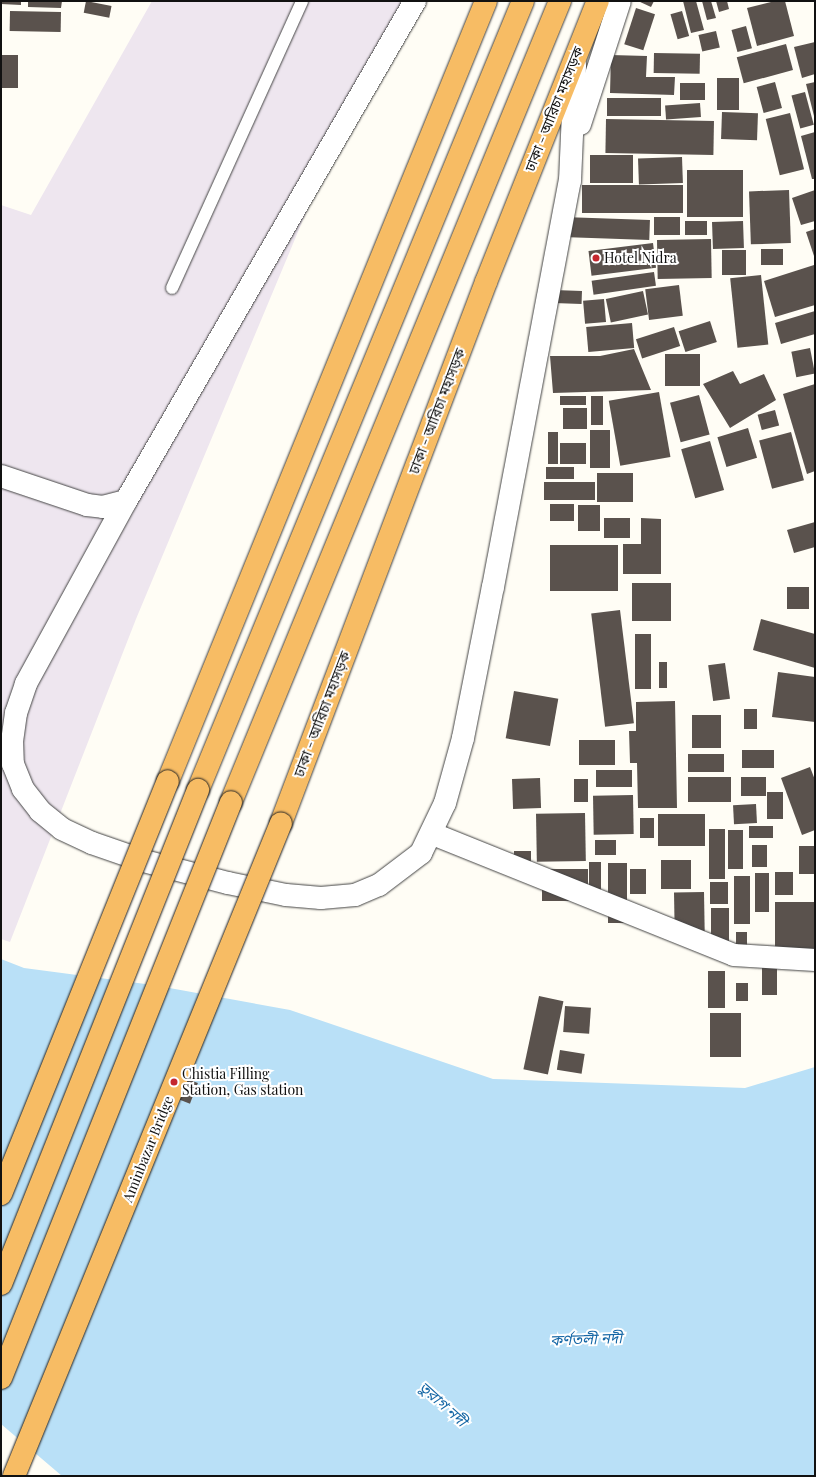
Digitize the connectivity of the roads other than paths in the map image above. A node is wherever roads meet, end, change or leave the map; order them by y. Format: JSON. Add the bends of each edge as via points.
{"nodes":[{"id":1,"x":302,"y":1,"type":"edge"},
{"id":2,"x":415,"y":1,"type":"edge"},
{"id":3,"x":486,"y":1,"type":"edge"},
{"id":4,"x":523,"y":1,"type":"edge"},
{"id":5,"x":560,"y":1,"type":"edge"},
{"id":6,"x":598,"y":1,"type":"edge"},
{"id":7,"x":620,"y":1,"type":"edge"},
{"id":8,"x":576,"y":56,"type":"junction"},
{"id":9,"x":570,"y":181,"type":"junction"},
{"id":10,"x":172,"y":288,"type":"dead end"},
{"id":11,"x":1,"y":476,"type":"edge"},
{"id":12,"x":126,"y":501,"type":"junction"},
{"id":13,"x":281,"y":823,"type":"joint"},
{"id":14,"x":433,"y":834,"type":"junction"},
{"id":15,"x":815,"y":960,"type":"edge"},
{"id":16,"x":1,"y":1194,"type":"edge"},
{"id":17,"x":1,"y":1284,"type":"edge"},
{"id":18,"x":1,"y":1378,"type":"edge"},
{"id":19,"x":14,"y":1476,"type":"edge"}],
"edges":[{"from":1,"to":10,"type":"lane"},
{"from":2,"to":12,"type":"street"},
{"from":3,"to":16,"type":"highway","bridge":true},
{"from":4,"to":17,"type":"highway","bridge":true,"via":[[198,790]]},
{"from":5,"to":18,"type":"highway","bridge":true,"via":[[231,802]]},
{"from":6,"to":8,"type":"highway","name":"ঢাকা - আরিচা মহাসড়ক"},
{"from":7,"to":9,"type":"street","via":[[582,116]]},
{"from":8,"to":9,"type":"street"},
{"from":8,"to":13,"type":"highway","name":"ঢাকা - আরিচা মহাসড়ক","via":[[486,282]]},
{"from":9,"to":14,"type":"street","via":[[464,731]]},
{"from":11,"to":12,"type":"street","via":[[87,505],[103,507]]},
{"from":12,"to":14,"type":"street","via":[[26,684],[16,713],[13,764],[23,789],[40,811],[62,829],[144,861],[257,890],[321,898],[355,895],[379,885],[421,853]]},
{"from":13,"to":19,"type":"highway","name":"Aminbazar Bridge","bridge":true},
{"from":14,"to":15,"type":"street","via":[[734,955]]}]}
